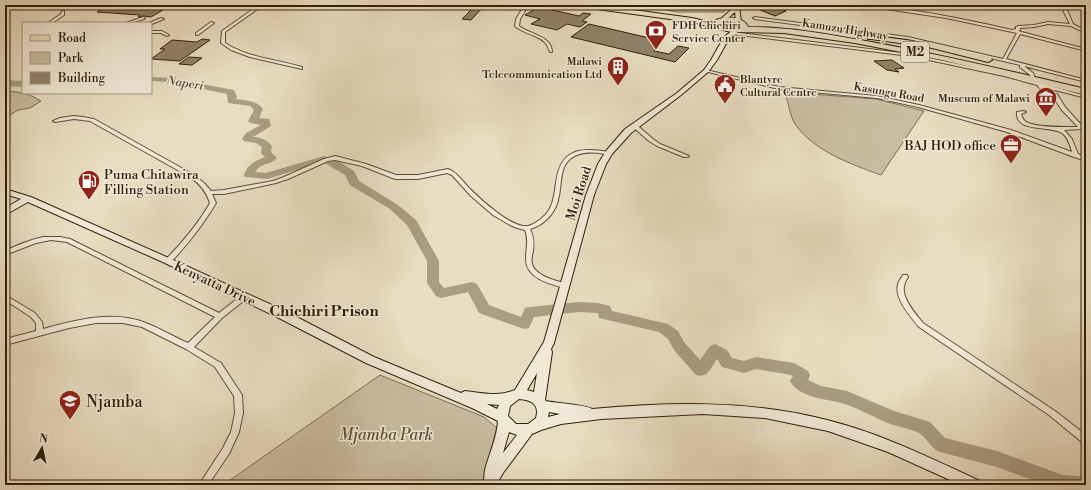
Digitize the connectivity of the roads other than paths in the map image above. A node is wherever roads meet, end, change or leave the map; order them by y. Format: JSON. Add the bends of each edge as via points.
{"nodes":[{"id":1,"x":261,"y":5,"type":"edge"},
{"id":2,"x":525,"y":5,"type":"edge"},
{"id":3,"x":582,"y":5,"type":"edge"},
{"id":4,"x":616,"y":5,"type":"edge"},
{"id":5,"x":861,"y":5,"type":"edge"},
{"id":6,"x":1068,"y":5,"type":"edge"},
{"id":7,"x":736,"y":7,"type":"edge"},
{"id":8,"x":63,"y":12,"type":"dead end"},
{"id":9,"x":143,"y":18,"type":"dead end"},
{"id":10,"x":755,"y":18,"type":"dead end"},
{"id":11,"x":162,"y":19,"type":"dead end"},
{"id":12,"x":724,"y":19,"type":"junction"},
{"id":13,"x":51,"y":22,"type":"edge"},
{"id":14,"x":131,"y":22,"type":"edge"},
{"id":15,"x":152,"y":23,"type":"edge"},
{"id":16,"x":212,"y":24,"type":"dead end"},
{"id":17,"x":740,"y":25,"type":"junction"},
{"id":18,"x":1072,"y":25,"type":"junction"},
{"id":19,"x":721,"y":27,"type":"junction"},
{"id":20,"x":152,"y":32,"type":"edge"},
{"id":21,"x":1011,"y":32,"type":"junction"},
{"id":22,"x":1086,"y":32,"type":"edge"},
{"id":23,"x":732,"y":33,"type":"junction"},
{"id":24,"x":1019,"y":33,"type":"junction"},
{"id":25,"x":197,"y":34,"type":"dead end"},
{"id":26,"x":167,"y":35,"type":"dead end"},
{"id":27,"x":724,"y":40,"type":"junction"},
{"id":28,"x":1086,"y":50,"type":"edge"},
{"id":29,"x":551,"y":51,"type":"dead end"},
{"id":30,"x":1004,"y":60,"type":"junction"},
{"id":31,"x":1018,"y":64,"type":"junction"},
{"id":32,"x":302,"y":68,"type":"dead end"},
{"id":33,"x":706,"y":71,"type":"junction"},
{"id":34,"x":1035,"y":79,"type":"junction"},
{"id":35,"x":1086,"y":81,"type":"edge"},
{"id":36,"x":1086,"y":87,"type":"edge"},
{"id":37,"x":1086,"y":92,"type":"edge"},
{"id":38,"x":1086,"y":97,"type":"edge"},
{"id":39,"x":1024,"y":112,"type":"dead end"},
{"id":40,"x":54,"y":122,"type":"dead end"},
{"id":41,"x":635,"y":126,"type":"junction"},
{"id":42,"x":1057,"y":129,"type":"junction"},
{"id":43,"x":609,"y":153,"type":"junction"},
{"id":44,"x":686,"y":156,"type":"dead end"},
{"id":45,"x":1076,"y":156,"type":"junction"},
{"id":46,"x":1086,"y":159,"type":"edge"},
{"id":47,"x":5,"y":191,"type":"edge"},
{"id":48,"x":210,"y":193,"type":"junction"},
{"id":49,"x":28,"y":199,"type":"junction"},
{"id":50,"x":5,"y":212,"type":"edge"},
{"id":51,"x":527,"y":228,"type":"junction"},
{"id":52,"x":5,"y":253,"type":"edge"},
{"id":53,"x":168,"y":261,"type":"junction"},
{"id":54,"x":905,"y":277,"type":"dead end"},
{"id":55,"x":565,"y":286,"type":"junction"},
{"id":56,"x":5,"y":297,"type":"edge"},
{"id":57,"x":244,"y":297,"type":"junction"},
{"id":58,"x":220,"y":316,"type":"junction"},
{"id":59,"x":40,"y":333,"type":"junction"},
{"id":60,"x":5,"y":342,"type":"edge"},
{"id":61,"x":549,"y":343,"type":"junction"},
{"id":62,"x":189,"y":347,"type":"junction"},
{"id":63,"x":444,"y":391,"type":"junction"},
{"id":64,"x":515,"y":396,"type":"junction"},
{"id":65,"x":541,"y":403,"type":"junction"},
{"id":66,"x":622,"y":412,"type":"junction"},
{"id":67,"x":503,"y":419,"type":"junction"},
{"id":68,"x":532,"y":428,"type":"junction"},
{"id":69,"x":1086,"y":440,"type":"edge"},
{"id":70,"x":489,"y":483,"type":"edge"},
{"id":71,"x":203,"y":485,"type":"edge"},
{"id":72,"x":976,"y":485,"type":"edge"}],
"edges":[{"from":1,"to":32,"type":"street","via":[[224,32],[222,43],[237,52],[258,59]]},
{"from":2,"to":29,"type":"street","via":[[517,26],[531,35],[545,39]]},
{"from":3,"to":19,"type":"highway","number":"M2","via":[[692,20]]},
{"from":4,"to":12,"type":"highway","number":"M2","via":[[693,18]]},
{"from":5,"to":21,"type":"street","via":[[906,10]]},
{"from":6,"to":18,"type":"street","via":[[1065,10]]},
{"from":7,"to":12,"type":"main road"},
{"from":7,"to":17,"type":"main road"},
{"from":8,"to":13,"type":"street"},
{"from":9,"to":14,"type":"street"},
{"from":10,"to":30,"type":"street","via":[[886,34]]},
{"from":11,"to":15,"type":"street"},
{"from":12,"to":17,"type":"highway","number":"M2"},
{"from":12,"to":19,"type":"highway","via":[[717,23]]},
{"from":16,"to":25,"type":"street"},
{"from":17,"to":19,"type":"highway","number":"M2"},
{"from":17,"to":23,"type":"main road"},
{"from":17,"to":34,"type":"highway","name":"Kamuzu Highway","number":"M2","via":[[881,46]]},
{"from":18,"to":21,"type":"street","via":[[1048,23],[1018,27],[1018,30]]},
{"from":18,"to":22,"type":"street"},
{"from":19,"to":27,"type":"main road"},
{"from":20,"to":26,"type":"street"},
{"from":21,"to":24,"type":"street"},
{"from":23,"to":27,"type":"main road"},
{"from":23,"to":34,"type":"street","via":[[910,55]]},
{"from":24,"to":28,"type":"street"},
{"from":24,"to":30,"type":"street"},
{"from":27,"to":33,"type":"main road","name":"Moi Road"},
{"from":30,"to":31,"type":"street"},
{"from":31,"to":34,"type":"street"},
{"from":31,"to":35,"type":"street"},
{"from":33,"to":41,"type":"main road","name":"Moi Road"},
{"from":33,"to":45,"type":"street","name":"Kasungu Road","via":[[779,88],[870,96],[919,106],[1009,131]]},
{"from":34,"to":36,"type":"highway","name":"Kamuzu Highway","number":"M2"},
{"from":34,"to":37,"type":"highway","name":"Kamuzu Highway","number":"M2"},
{"from":34,"to":38,"type":"street"},
{"from":34,"to":42,"type":"street","via":[[1043,89],[1055,95],[1063,108],[1082,128]]},
{"from":39,"to":42,"type":"street","via":[[1018,114],[1025,122],[1038,127]]},
{"from":40,"to":48,"type":"street","via":[[82,117],[92,120],[192,176]]},
{"from":41,"to":43,"type":"main road","name":"Moi Road"},
{"from":41,"to":44,"type":"street","via":[[644,131],[652,141]]},
{"from":42,"to":45,"type":"street","via":[[1069,139]]},
{"from":43,"to":51,"type":"street","via":[[585,151],[568,158],[562,166],[557,195],[550,213],[541,222]]},
{"from":43,"to":55,"type":"main road","name":"Moi Road","via":[[596,176]]},
{"from":45,"to":46,"type":"street","name":"Kasungu Road"},
{"from":47,"to":49,"type":"main road","name":"Kenyatta Drive"},
{"from":48,"to":51,"type":"street","via":[[274,182],[335,158],[364,165],[395,177],[418,177],[451,172],[475,198],[491,210],[517,227]]},
{"from":48,"to":53,"type":"street","via":[[213,203],[203,220]]},
{"from":49,"to":50,"type":"main road"},
{"from":49,"to":53,"type":"main road","name":"Kenyatta Drive"},
{"from":51,"to":55,"type":"street","via":[[532,239],[529,266],[543,278]]},
{"from":52,"to":58,"type":"street","via":[[34,240],[52,237],[68,240]]},
{"from":53,"to":57,"type":"main road","name":"Kenyatta Drive"},
{"from":54,"to":69,"type":"street","via":[[900,281],[902,295],[920,326],[1052,413]]},
{"from":55,"to":61,"type":"main road","name":"Moi Road"},
{"from":56,"to":59,"type":"street","via":[[33,315],[39,322]]},
{"from":57,"to":58,"type":"street"},
{"from":57,"to":63,"type":"main road","name":"Kenyatta Drive","via":[[370,360]]},
{"from":58,"to":62,"type":"street"},
{"from":59,"to":60,"type":"street"},
{"from":59,"to":62,"type":"street","via":[[96,320],[123,320],[144,325]]},
{"from":61,"to":64,"type":"main road","name":"Moi Road"},
{"from":61,"to":65,"type":"main road","via":[[542,376]]},
{"from":62,"to":71,"type":"street","via":[[218,365],[238,394],[240,413],[226,451]]},
{"from":63,"to":64,"type":"main road","via":[[495,400]]},
{"from":63,"to":67,"type":"main road"},
{"from":64,"to":65,"type":"main road","via":[[530,395]]},
{"from":64,"to":67,"type":"main road","via":[[503,408]]},
{"from":65,"to":66,"type":"main road","via":[[566,410]]},
{"from":65,"to":68,"type":"main road","via":[[543,418]]},
{"from":66,"to":68,"type":"main road","via":[[564,418]]},
{"from":66,"to":72,"type":"main road","via":[[695,408],[736,410],[807,420],[861,435]]},
{"from":67,"to":68,"type":"main road","via":[[511,428],[522,431]]},
{"from":67,"to":70,"type":"main road"},
{"from":68,"to":70,"type":"main road"}]}
